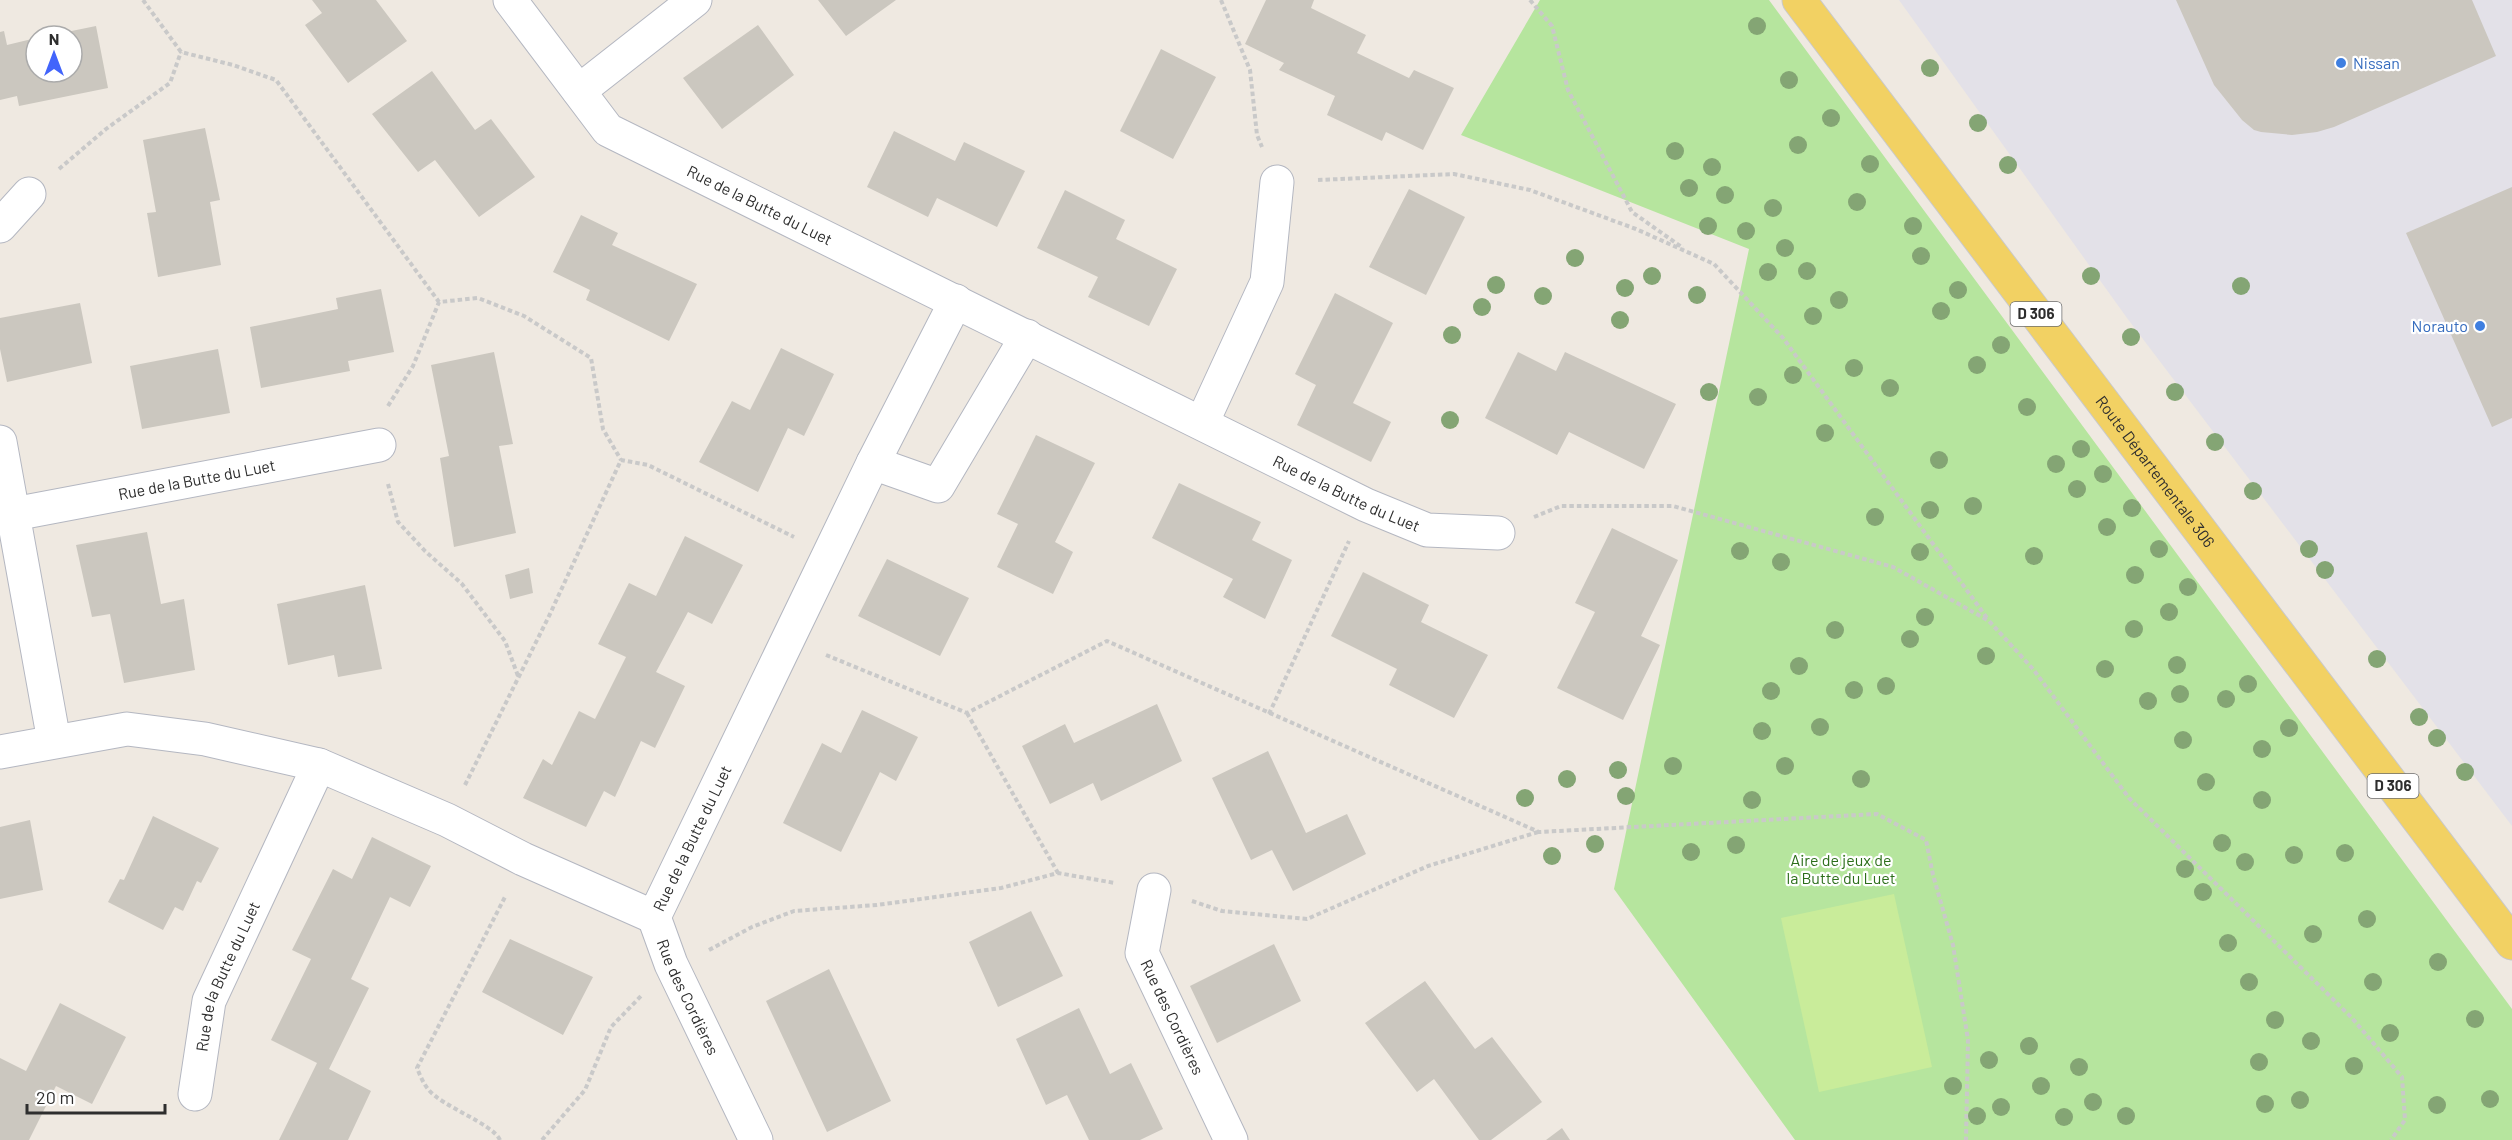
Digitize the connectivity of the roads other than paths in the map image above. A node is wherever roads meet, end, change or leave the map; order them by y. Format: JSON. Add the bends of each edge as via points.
{"nodes":[{"id":1,"x":510,"y":0,"type":"edge"},
{"id":2,"x":695,"y":0,"type":"edge"},
{"id":3,"x":1799,"y":0,"type":"edge"},
{"id":4,"x":579,"y":91,"type":"junction"},
{"id":5,"x":1277,"y":182,"type":"road end"},
{"id":6,"x":29,"y":194,"type":"road end"},
{"id":7,"x":0,"y":226,"type":"edge"},
{"id":8,"x":956,"y":301,"type":"junction"},
{"id":9,"x":1027,"y":336,"type":"junction"},
{"id":10,"x":1202,"y":423,"type":"junction"},
{"id":11,"x":0,"y":442,"type":"edge"},
{"id":12,"x":379,"y":445,"type":"road end"},
{"id":13,"x":873,"y":463,"type":"junction"},
{"id":14,"x":14,"y":514,"type":"junction"},
{"id":15,"x":1498,"y":533,"type":"road end"},
{"id":16,"x":54,"y":741,"type":"junction"},
{"id":17,"x":0,"y":752,"type":"edge"},
{"id":18,"x":319,"y":765,"type":"junction"},
{"id":19,"x":1155,"y":890,"type":"road end"},
{"id":20,"x":654,"y":918,"type":"junction"},
{"id":21,"x":2512,"y":943,"type":"edge"},
{"id":22,"x":195,"y":1094,"type":"dead end"},
{"id":23,"x":756,"y":1140,"type":"edge"},
{"id":24,"x":1231,"y":1140,"type":"edge"}],
"edges":[{"from":1,"to":4,"type":"street","name":"Rue de la Butte du Luet"},
{"from":2,"to":4,"type":"street"},
{"from":3,"to":21,"type":"main road","name":"Route Départementale 306","number":"D 306"},
{"from":4,"to":8,"type":"street","name":"Rue de la Butte du Luet","via":[[608,130]]},
{"from":5,"to":10,"type":"street","via":[[1266,282]]},
{"from":6,"to":7,"type":"street"},
{"from":8,"to":9,"type":"street","name":"Rue de la Butte du Luet"},
{"from":8,"to":13,"type":"street","name":"Rue de la Butte du Luet"},
{"from":9,"to":10,"type":"street","name":"Rue de la Butte du Luet"},
{"from":9,"to":13,"type":"street","via":[[938,486]]},
{"from":10,"to":15,"type":"street","name":"Rue de la Butte du Luet","via":[[1366,505],[1427,530]]},
{"from":11,"to":14,"type":"street"},
{"from":12,"to":14,"type":"street","name":"Rue de la Butte du Luet"},
{"from":13,"to":20,"type":"street","name":"Rue de la Butte du Luet"},
{"from":14,"to":16,"type":"street"},
{"from":16,"to":17,"type":"street","name":"Rue de la Butte du Luet"},
{"from":16,"to":18,"type":"street","name":"Rue de la Butte du Luet","via":[[127,729],[205,739]]},
{"from":18,"to":20,"type":"street","name":"Rue de la Butte du Luet","via":[[447,820],[524,860]]},
{"from":18,"to":22,"type":"street","name":"Rue de la Butte du Luet","via":[[209,1001]]},
{"from":19,"to":24,"type":"street","name":"Rue des Cordières","via":[[1142,953]]},
{"from":20,"to":23,"type":"street","name":"Rue des Cordières","via":[[671,964]]}]}
